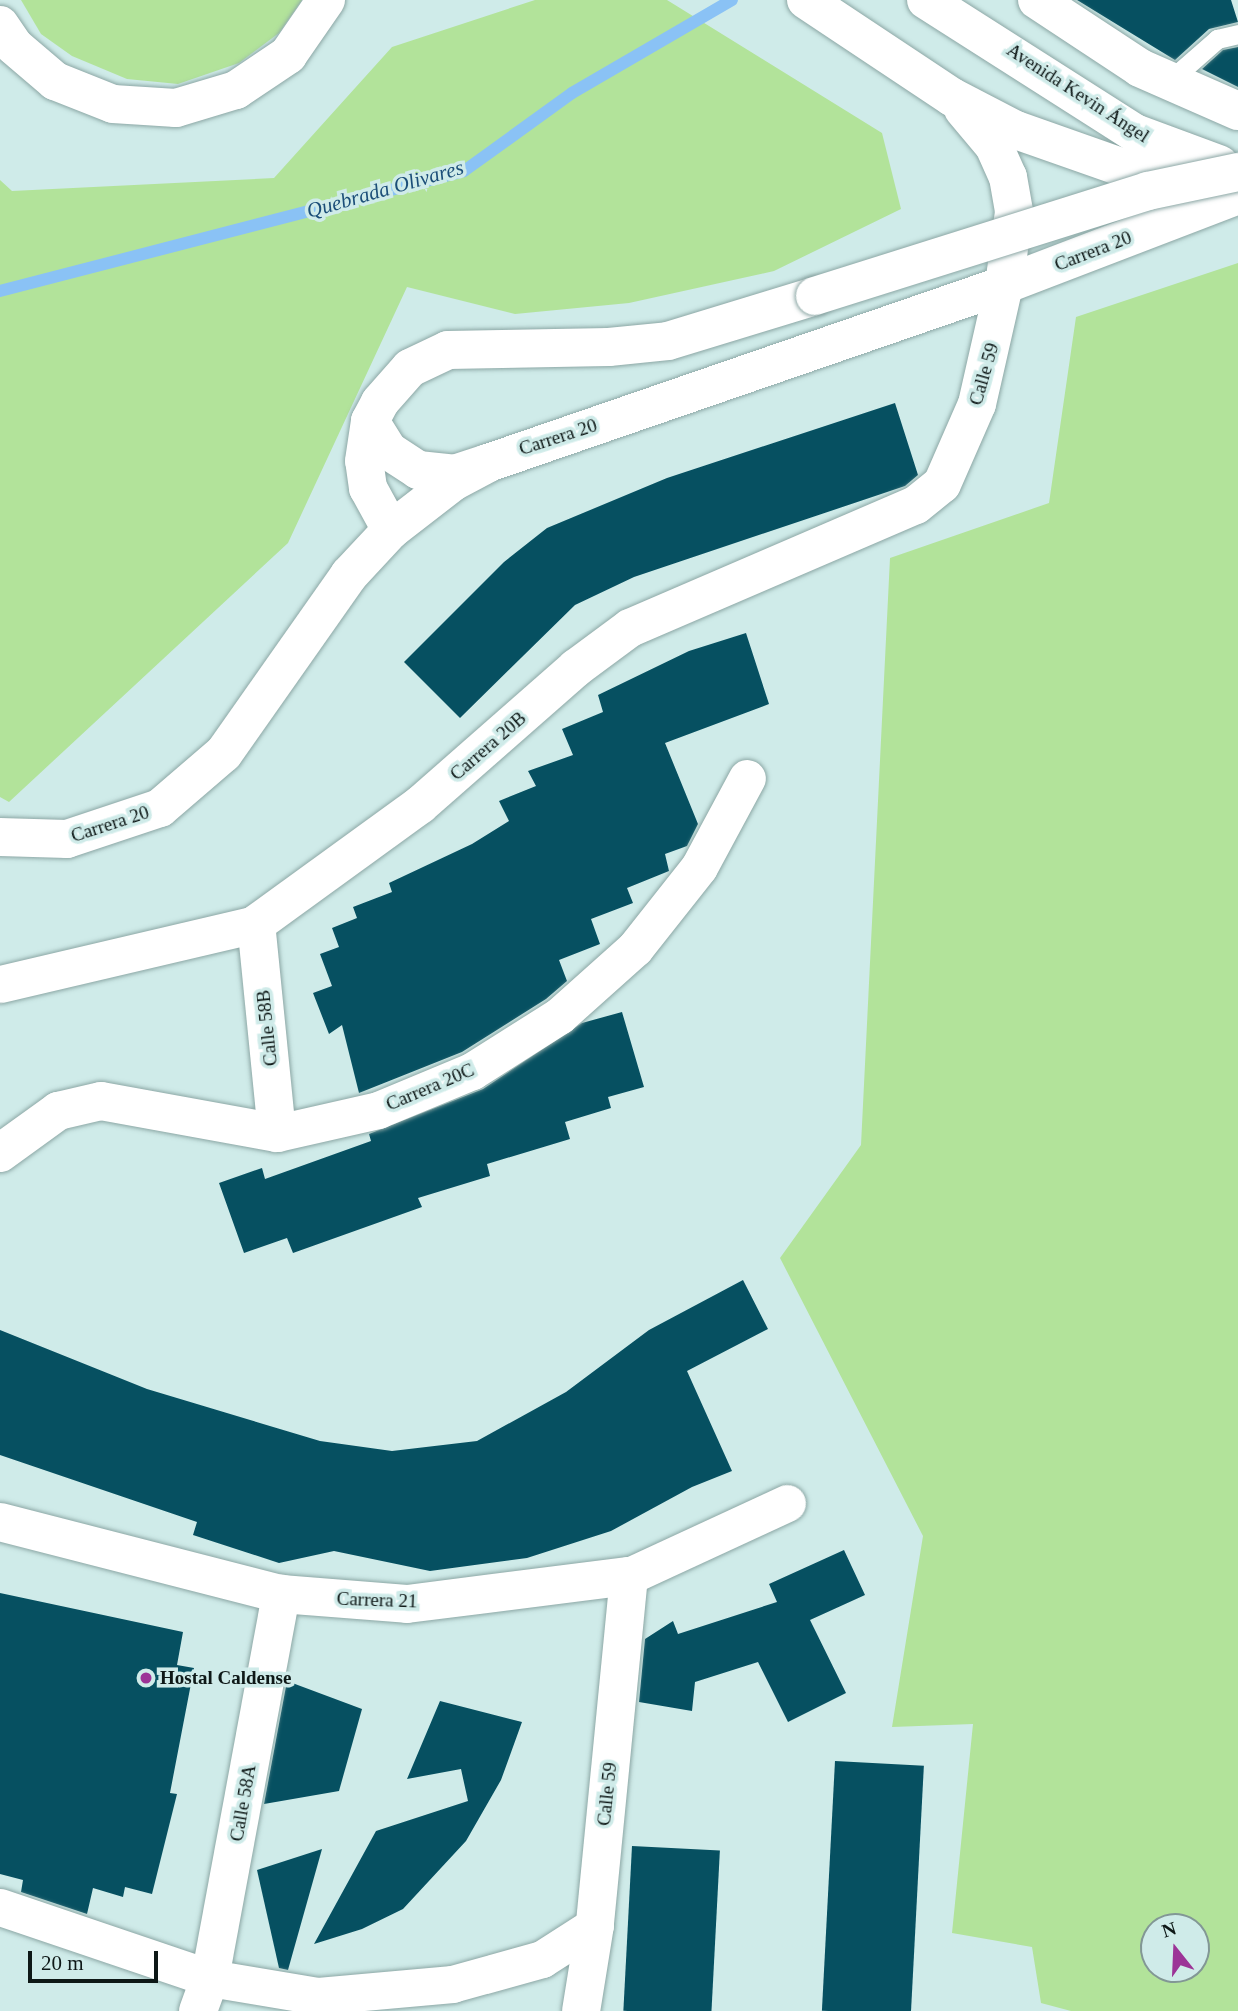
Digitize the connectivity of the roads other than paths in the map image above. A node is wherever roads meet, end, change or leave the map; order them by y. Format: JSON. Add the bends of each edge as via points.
{"nodes":[{"id":1,"x":926,"y":0,"type":"edge"},
{"id":2,"x":1037,"y":0,"type":"edge"},
{"id":3,"x":327,"y":1,"type":"edge"},
{"id":4,"x":819,"y":8,"type":"edge"},
{"id":5,"x":0,"y":25,"type":"edge"},
{"id":6,"x":1238,"y":34,"type":"edge"},
{"id":7,"x":1167,"y":83,"type":"junction"},
{"id":8,"x":952,"y":97,"type":"junction"},
{"id":9,"x":1238,"y":111,"type":"edge"},
{"id":10,"x":1238,"y":172,"type":"edge"},
{"id":11,"x":1238,"y":195,"type":"edge"},
{"id":12,"x":1004,"y":285,"type":"junction"},
{"id":13,"x":370,"y":421,"type":"junction"},
{"id":14,"x":955,"y":460,"type":"joint"},
{"id":15,"x":488,"y":463,"type":"junction"},
{"id":16,"x":391,"y":530,"type":"junction"},
{"id":17,"x":747,"y":778,"type":"dead end"},
{"id":18,"x":0,"y":837,"type":"edge"},
{"id":19,"x":256,"y":924,"type":"junction"},
{"id":20,"x":0,"y":984,"type":"edge"},
{"id":21,"x":278,"y":1133,"type":"junction"},
{"id":22,"x":0,"y":1153,"type":"edge"},
{"id":23,"x":787,"y":1503,"type":"dead end"},
{"id":24,"x":0,"y":1522,"type":"edge"},
{"id":25,"x":629,"y":1576,"type":"junction"},
{"id":26,"x":281,"y":1594,"type":"junction"},
{"id":27,"x":0,"y":1907,"type":"edge"},
{"id":28,"x":594,"y":1925,"type":"junction"},
{"id":29,"x":204,"y":1994,"type":"edge"},
{"id":30,"x":581,"y":2011,"type":"edge"}],
"edges":[{"from":1,"to":10,"type":"main road","name":"Avenida Kevin Ángel","via":[[1135,132]]},
{"from":2,"to":7,"type":"main road"},
{"from":3,"to":5,"type":"main road","via":[[278,62],[236,90],[176,107],[113,104],[55,81],[14,46]]},
{"from":4,"to":8,"type":"main road"},
{"from":6,"to":7,"type":"lane","via":[[1217,39]]},
{"from":7,"to":9,"type":"main road"},
{"from":8,"to":10,"type":"main road","via":[[1016,130],[1124,168],[1178,176]]},
{"from":8,"to":12,"type":"main road","name":"Calle 59","via":[[994,146],[1008,177],[1014,212]]},
{"from":10,"to":13,"type":"main road","bridge":true,"via":[[1148,191],[668,341],[609,347],[448,350],[410,368]]},
{"from":11,"to":12,"type":"main road","name":"Carrera 20"},
{"from":12,"to":14,"type":"main road","name":"Calle 59","via":[[977,404]]},
{"from":12,"to":15,"type":"main road","name":"Carrera 20"},
{"from":13,"to":15,"type":"main road","via":[[389,451],[418,470],[454,474]]},
{"from":13,"to":16,"type":"main road","via":[[363,461],[368,488]]},
{"from":14,"to":19,"type":"main road","name":"Carrera 20B","via":[[942,484],[916,505],[630,628],[576,668],[420,805]]},
{"from":15,"to":16,"type":"main road","name":"Carrera 20","via":[[433,496]]},
{"from":16,"to":18,"type":"main road","name":"Carrera 20","via":[[349,575],[224,753],[160,808],[67,839]]},
{"from":17,"to":21,"type":"street","name":"Carrera 20C","via":[[699,867],[635,948],[559,1016],[472,1071],[378,1110]]},
{"from":19,"to":20,"type":"street","name":"Carrera 20B"},
{"from":19,"to":21,"type":"main road","name":"Calle 58B"},
{"from":21,"to":22,"type":"main road","name":"Carrera 20C","via":[[101,1101],[58,1111]]},
{"from":23,"to":25,"type":"street","name":"Carrera 21"},
{"from":24,"to":26,"type":"main road","name":"Carrera 21"},
{"from":25,"to":26,"type":"main road","name":"Carrera 21","via":[[407,1604]]},
{"from":25,"to":28,"type":"main road","name":"Calle 59"},
{"from":26,"to":29,"type":"main road","name":"Calle 58A"},
{"from":27,"to":29,"type":"street"},
{"from":28,"to":29,"type":"street","via":[[541,1959],[452,1984],[318,1996]]},
{"from":28,"to":30,"type":"main road","name":"Calle 59"}]}
